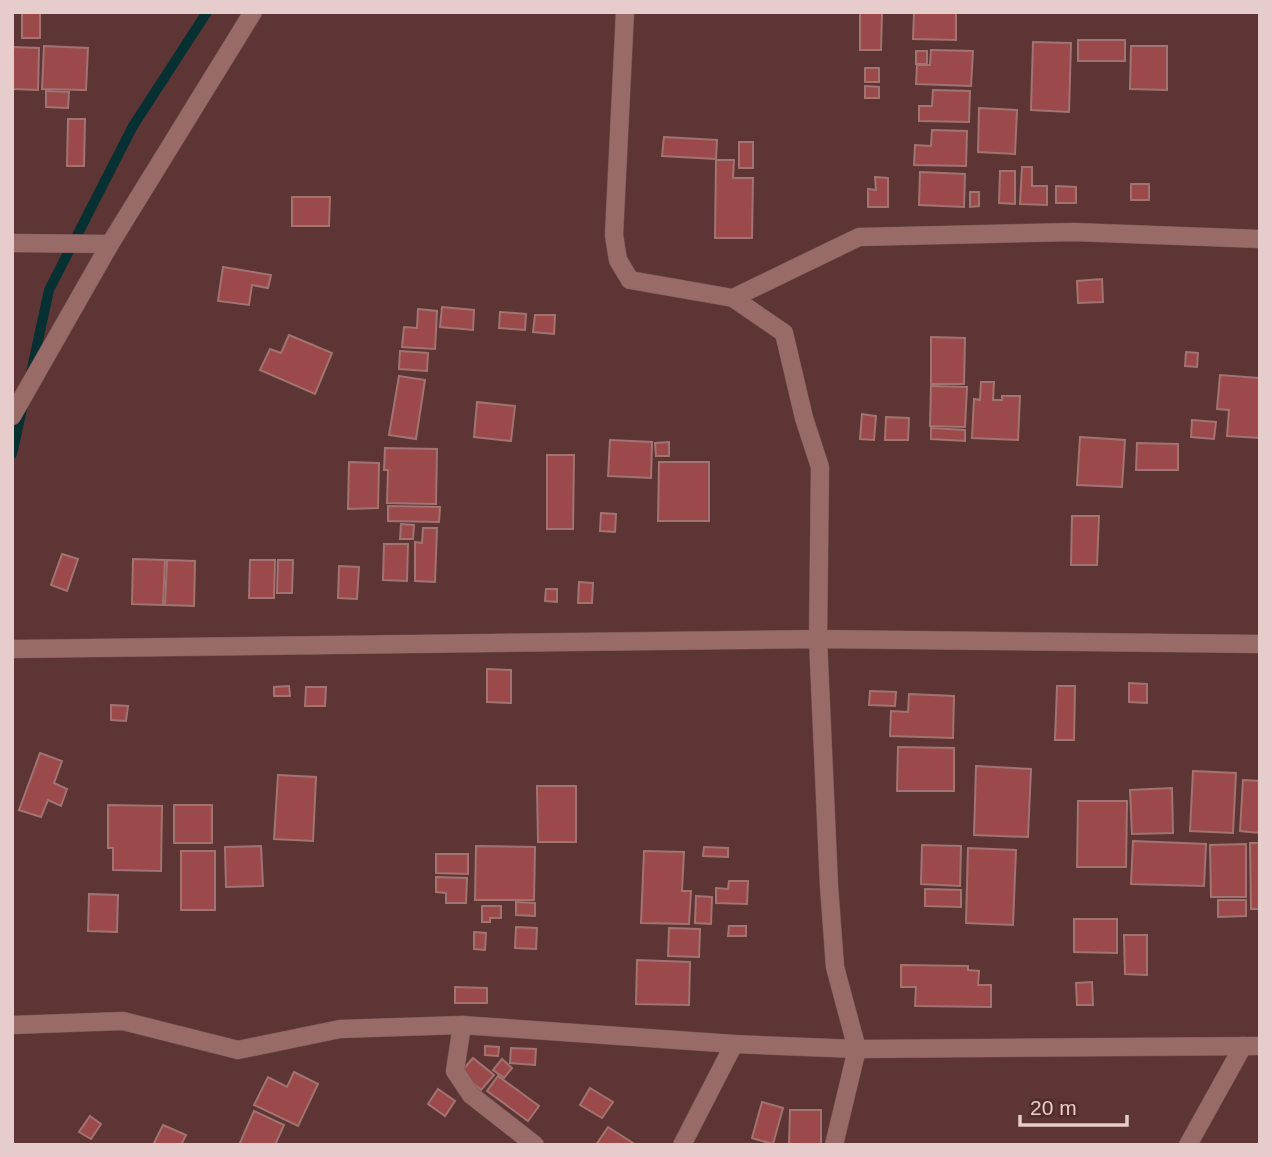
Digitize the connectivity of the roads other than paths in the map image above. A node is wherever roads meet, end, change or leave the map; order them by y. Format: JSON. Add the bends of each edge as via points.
{"nodes":[{"id":1,"x":253,"y":12,"type":"edge"},
{"id":2,"x":625,"y":12,"type":"edge"},
{"id":3,"x":1260,"y":239,"type":"edge"},
{"id":4,"x":12,"y":243,"type":"edge"},
{"id":5,"x":110,"y":244,"type":"junction"},
{"id":6,"x":733,"y":298,"type":"junction"},
{"id":7,"x":12,"y":416,"type":"edge"},
{"id":8,"x":818,"y":639,"type":"junction"},
{"id":9,"x":1260,"y":644,"type":"edge"},
{"id":10,"x":12,"y":649,"type":"edge"},
{"id":11,"x":12,"y":1025,"type":"edge"},
{"id":12,"x":462,"y":1025,"type":"junction"},
{"id":13,"x":734,"y":1044,"type":"junction"},
{"id":14,"x":1251,"y":1046,"type":"edge"},
{"id":15,"x":857,"y":1049,"type":"junction"},
{"id":16,"x":535,"y":1145,"type":"edge"},
{"id":17,"x":682,"y":1145,"type":"edge"},
{"id":18,"x":834,"y":1145,"type":"edge"},
{"id":19,"x":1188,"y":1145,"type":"edge"}],
"edges":[{"from":1,"to":5,"type":"street"},
{"from":2,"to":6,"type":"street","via":[[614,235],[618,260],[630,280]]},
{"from":3,"to":6,"type":"street","via":[[1074,232],[859,237]]},
{"from":4,"to":5,"type":"street"},
{"from":5,"to":7,"type":"street"},
{"from":6,"to":8,"type":"street","via":[[784,333],[820,467]]},
{"from":8,"to":9,"type":"street"},
{"from":8,"to":10,"type":"street"},
{"from":8,"to":15,"type":"street","via":[[835,967]]},
{"from":11,"to":12,"type":"street","via":[[124,1021],[238,1050],[341,1029]]},
{"from":12,"to":13,"type":"street"},
{"from":12,"to":16,"type":"street","via":[[455,1071],[463,1085]]},
{"from":13,"to":15,"type":"street"},
{"from":13,"to":17,"type":"street"},
{"from":14,"to":15,"type":"street"},
{"from":14,"to":19,"type":"street"},
{"from":15,"to":18,"type":"street"}]}
